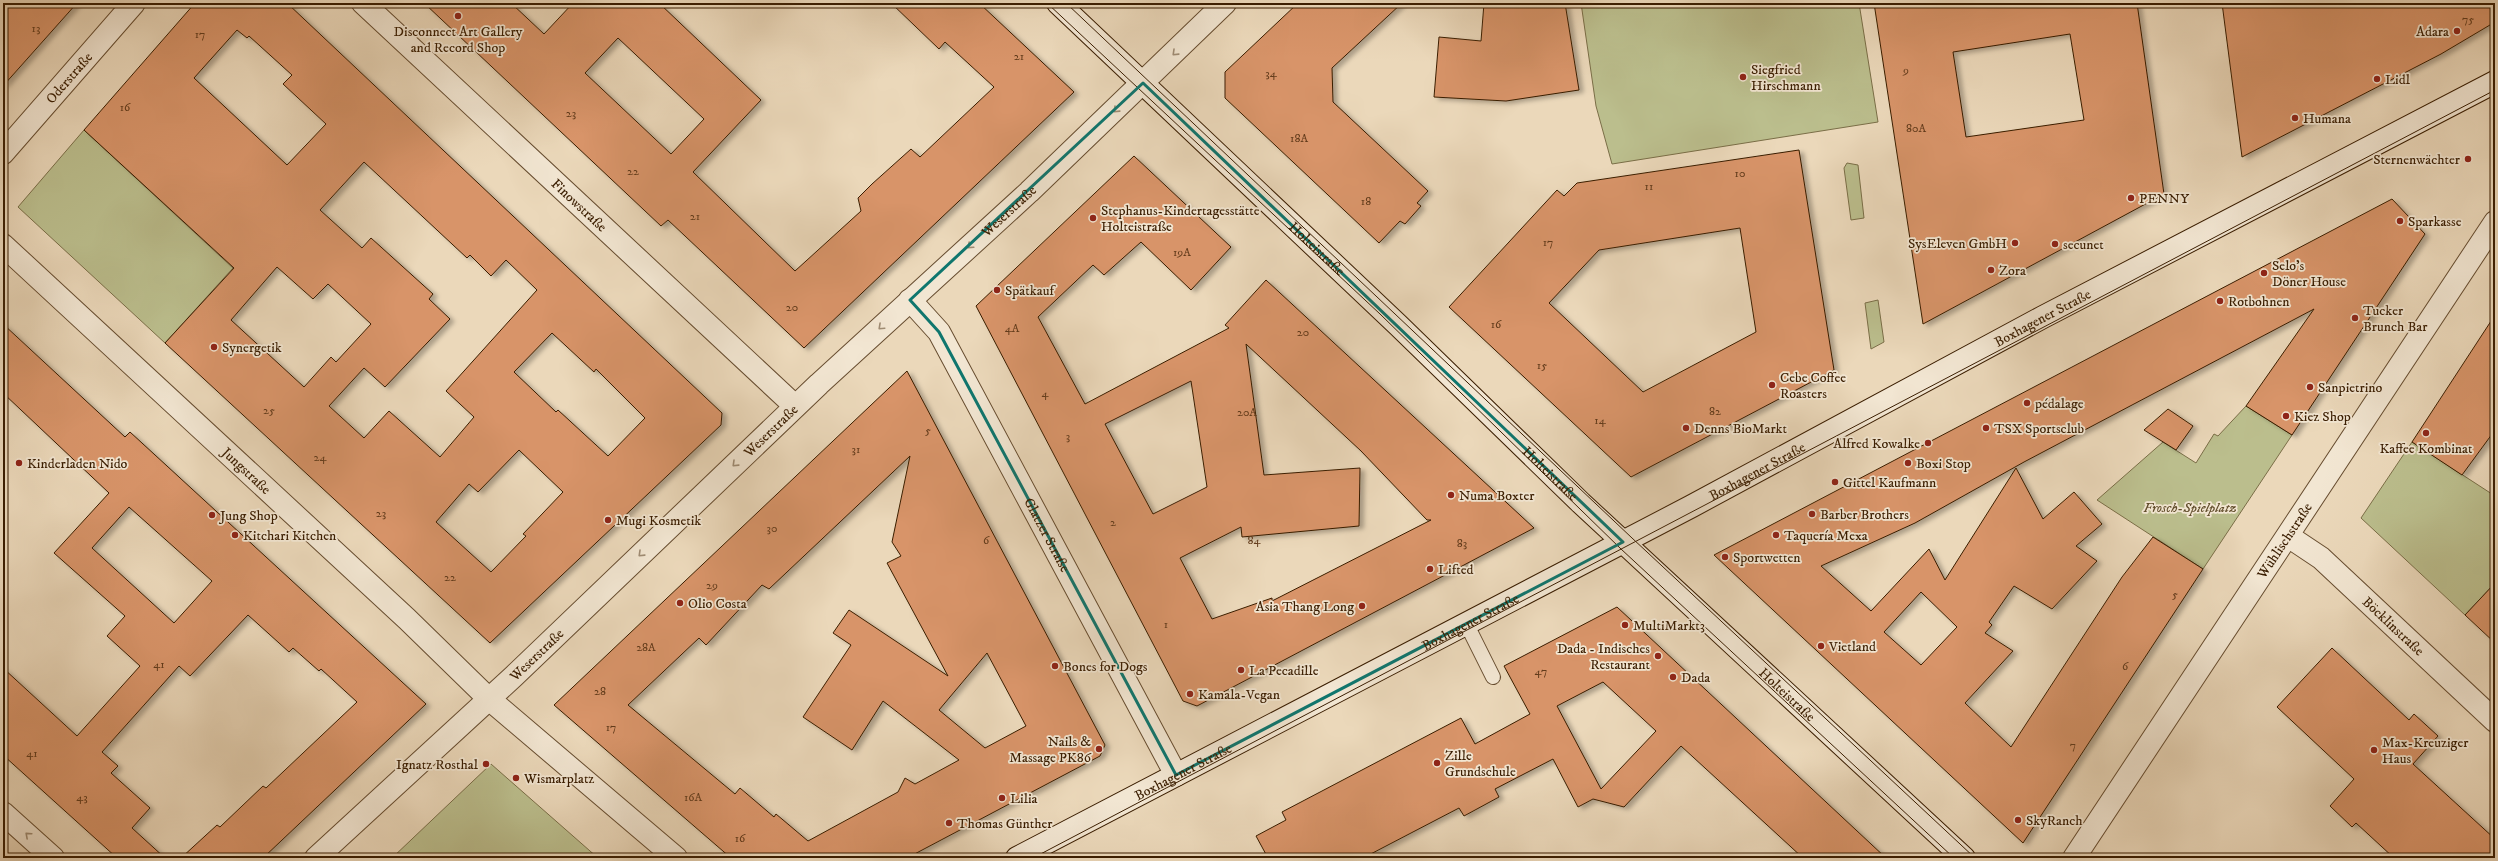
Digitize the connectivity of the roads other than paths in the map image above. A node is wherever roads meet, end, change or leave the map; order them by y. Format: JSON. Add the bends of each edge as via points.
{"nodes":[{"id":1,"x":134,"y":3,"type":"edge"},
{"id":2,"x":363,"y":3,"type":"edge"},
{"id":3,"x":1058,"y":3,"type":"edge"},
{"id":4,"x":1225,"y":3,"type":"edge"},
{"id":5,"x":2495,"y":82,"type":"edge"},
{"id":6,"x":1143,"y":83,"type":"junction"},
{"id":7,"x":3,"y":152,"type":"edge"},
{"id":8,"x":2495,"y":222,"type":"edge"},
{"id":9,"x":3,"y":245,"type":"edge"},
{"id":10,"x":910,"y":300,"type":"junction"},
{"id":11,"x":795,"y":406,"type":"junction"},
{"id":12,"x":2288,"y":536,"type":"junction"},
{"id":13,"x":1624,"y":542,"type":"junction"},
{"id":14,"x":1467,"y":625,"type":"junction"},
{"id":15,"x":1493,"y":677,"type":"dead end"},
{"id":16,"x":488,"y":698,"type":"junction"},
{"id":17,"x":2495,"y":721,"type":"edge"},
{"id":18,"x":1176,"y":775,"type":"junction"},
{"id":19,"x":3,"y":813,"type":"edge"},
{"id":20,"x":53,"y":858,"type":"edge"},
{"id":21,"x":316,"y":858,"type":"edge"},
{"id":22,"x":676,"y":858,"type":"edge"},
{"id":23,"x":1017,"y":858,"type":"edge"},
{"id":24,"x":1964,"y":858,"type":"edge"},
{"id":25,"x":2074,"y":858,"type":"edge"}],
"edges":[{"from":1,"to":7,"type":"street","name":"Oderstraße"},
{"from":2,"to":11,"type":"street","name":"Finowstraße"},
{"from":3,"to":6,"type":"street","name":"Holteistraße"},
{"from":4,"to":6,"type":"street","name":"Weserstraße","one_way":true},
{"from":5,"to":13,"type":"street","name":"Boxhagener Straße","via":[[2043,317]]},
{"from":6,"to":10,"type":"street","name":"Weserstraße","one_way":true,"via":[[1029,192]]},
{"from":6,"to":13,"type":"street","name":"Holteistraße"},
{"from":8,"to":12,"type":"street","name":"Wühlischstraße"},
{"from":9,"to":16,"type":"street","name":"Jungstraße","via":[[407,619]]},
{"from":10,"to":11,"type":"street","name":"Weserstraße","one_way":true},
{"from":10,"to":18,"type":"street","name":"Glatzer Straße","via":[[939,332]]},
{"from":11,"to":16,"type":"street","name":"Weserstraße","one_way":true},
{"from":12,"to":17,"type":"street","name":"Böcklinstraße","via":[[2321,558]]},
{"from":12,"to":25,"type":"street","name":"Wühlischstraße"},
{"from":13,"to":14,"type":"street","name":"Boxhagener Straße"},
{"from":13,"to":24,"type":"street","name":"Holteistraße"},
{"from":14,"to":15,"type":"lane"},
{"from":14,"to":18,"type":"street","name":"Boxhagener Straße"},
{"from":16,"to":21,"type":"street","name":"Weserstraße"},
{"from":16,"to":22,"type":"street","name":"Jungstraße"},
{"from":18,"to":23,"type":"street","name":"Boxhagener Straße"},
{"from":20,"to":19,"type":"street","one_way":true}]}
